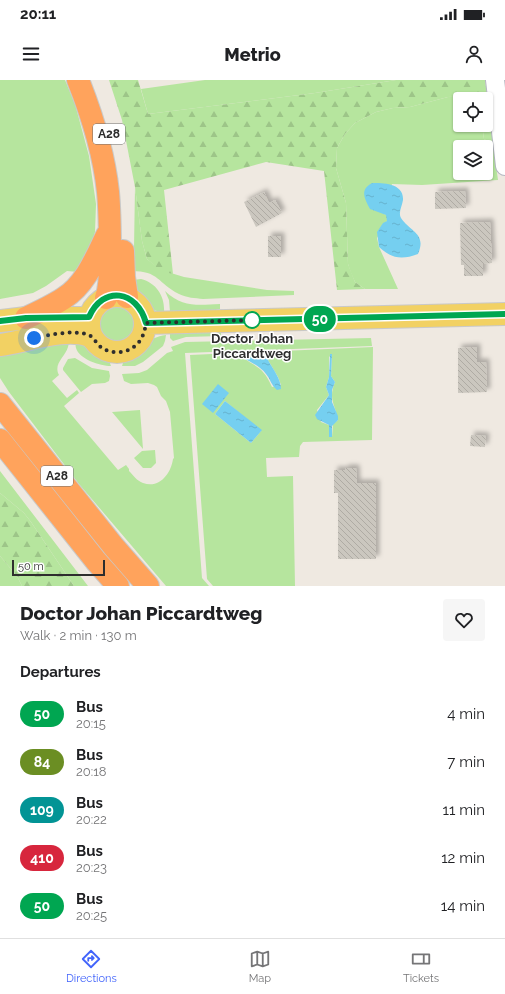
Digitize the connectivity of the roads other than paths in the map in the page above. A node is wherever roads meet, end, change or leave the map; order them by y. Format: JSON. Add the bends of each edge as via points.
{"nodes":[{"id":1,"x":78,"y":80,"type":"edge"},
{"id":2,"x":92,"y":80,"type":"edge"},
{"id":3,"x":495,"y":80,"type":"edge"},
{"id":4,"x":505,"y":166,"type":"edge"},
{"id":5,"x":110,"y":228,"type":"junction"},
{"id":6,"x":116,"y":298,"type":"junction"},
{"id":7,"x":505,"y":314,"type":"edge"},
{"id":8,"x":26,"y":318,"type":"junction"},
{"id":9,"x":0,"y":321,"type":"edge"},
{"id":10,"x":146,"y":323,"type":"junction"},
{"id":11,"x":90,"y":326,"type":"junction"},
{"id":12,"x":0,"y":345,"type":"edge"},
{"id":13,"x":0,"y":404,"type":"edge"},
{"id":14,"x":0,"y":440,"type":"edge"},
{"id":15,"x":96,"y":561,"type":"junction"},
{"id":16,"x":106,"y":586,"type":"edge"},
{"id":17,"x":118,"y":586,"type":"edge"},
{"id":18,"x":148,"y":586,"type":"edge"}],
"edges":[{"from":1,"to":5,"type":"highway","number":"A28","via":[[92,120],[101,158],[108,192]]},
{"from":2,"to":6,"type":"highway","number":"A28","via":[[109,133],[121,197],[124,277]]},
{"from":3,"to":4,"type":"street"},
{"from":5,"to":6,"type":"highway","number":"A28","via":[[108,292]]},
{"from":5,"to":8,"type":"highway","number":"A28","via":[[90,269],[80,283],[66,298]]},
{"from":6,"to":10,"type":"main road","via":[[132,300],[139,306]]},
{"from":6,"to":11,"type":"main road","via":[[98,303],[92,310]]},
{"from":7,"to":10,"type":"main road"},
{"from":8,"to":9,"type":"main road"},
{"from":8,"to":11,"type":"main road"},
{"from":10,"to":11,"type":"main road","via":[[139,343],[124,351],[110,351],[95,343]]},
{"from":11,"to":12,"type":"main road","via":[[86,334],[59,334]]},
{"from":13,"to":18,"type":"highway","number":"A28"},
{"from":14,"to":15,"type":"highway","number":"A28"},
{"from":15,"to":16,"type":"highway","number":"A28"},
{"from":15,"to":17,"type":"highway","number":"A28"}]}
